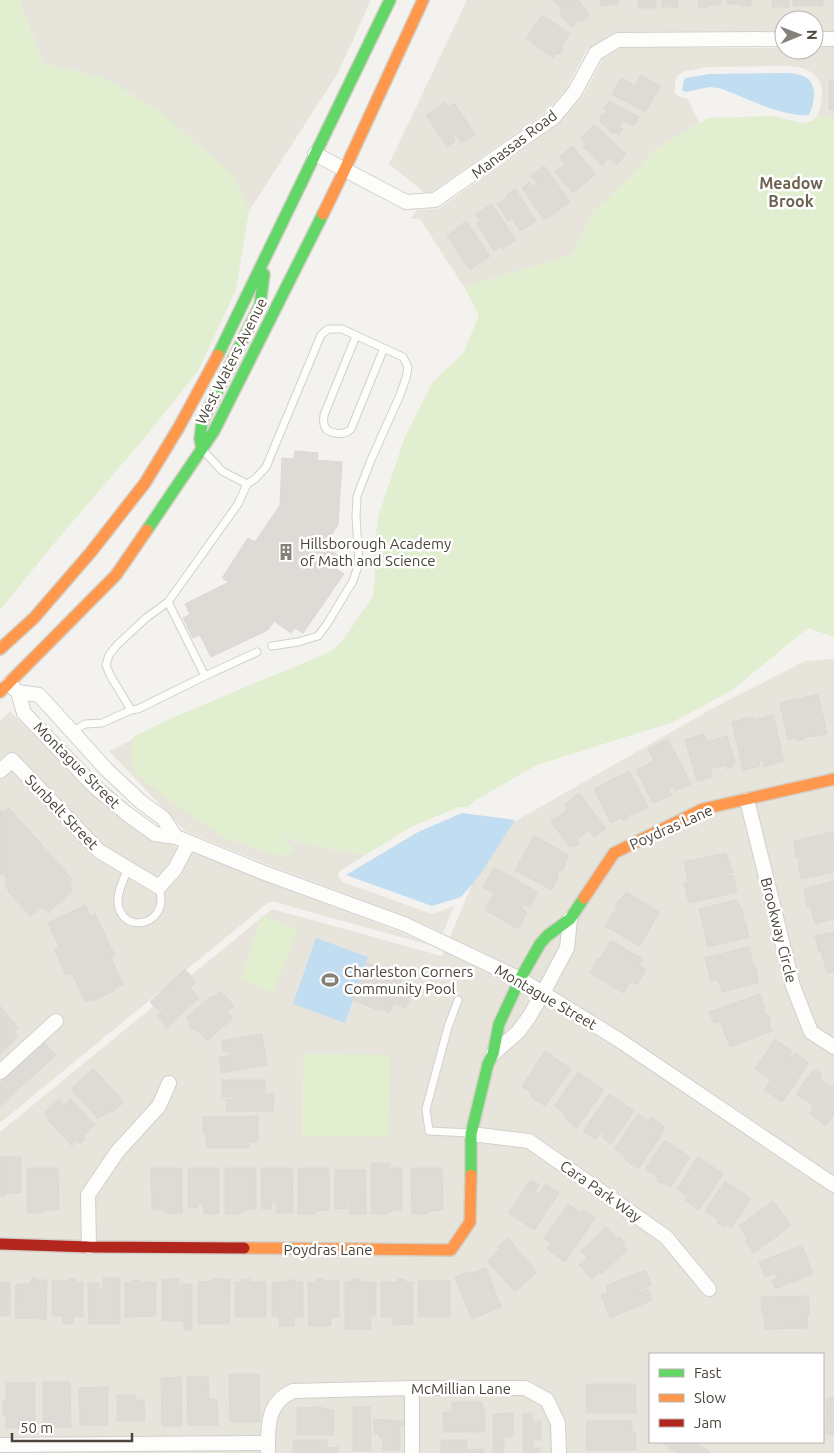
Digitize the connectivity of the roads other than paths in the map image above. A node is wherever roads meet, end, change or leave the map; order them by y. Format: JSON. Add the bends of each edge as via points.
{"nodes":[{"id":1,"x":390,"y":0,"type":"edge"},
{"id":2,"x":423,"y":0,"type":"edge"},
{"id":3,"x":774,"y":39,"type":"edge"},
{"id":4,"x":316,"y":154,"type":"junction"},
{"id":5,"x":344,"y":169,"type":"junction"},
{"id":6,"x":267,"y":254,"type":"junction"},
{"id":7,"x":356,"y":336,"type":"junction"},
{"id":8,"x":384,"y":348,"type":"junction"},
{"id":9,"x":202,"y":449,"type":"junction"},
{"id":10,"x":247,"y":484,"type":"junction"},
{"id":11,"x":168,"y":602,"type":"junction"},
{"id":12,"x":272,"y":646,"type":"dead end"},
{"id":13,"x":0,"y":649,"type":"edge"},
{"id":14,"x":257,"y":652,"type":"dead end"},
{"id":15,"x":205,"y":676,"type":"junction"},
{"id":16,"x":7,"y":685,"type":"edge"},
{"id":17,"x":131,"y":710,"type":"junction"},
{"id":18,"x":72,"y":732,"type":"junction"},
{"id":19,"x":0,"y":770,"type":"edge"},
{"id":20,"x":834,"y":779,"type":"edge"},
{"id":21,"x":747,"y":800,"type":"junction"},
{"id":22,"x":183,"y":840,"type":"junction"},
{"id":23,"x":128,"y":869,"type":"junction"},
{"id":24,"x":159,"y":887,"type":"junction"},
{"id":25,"x":570,"y":919,"type":"junction"},
{"id":26,"x":520,"y":979,"type":"junction"},
{"id":27,"x":543,"y":993,"type":"junction"},
{"id":28,"x":458,"y":1000,"type":"dead end"},
{"id":29,"x":56,"y":1021,"type":"dead end"},
{"id":30,"x":834,"y":1048,"type":"edge"},
{"id":31,"x":493,"y":1054,"type":"junction"},
{"id":32,"x":0,"y":1072,"type":"edge"},
{"id":33,"x":169,"y":1083,"type":"dead end"},
{"id":34,"x":470,"y":1134,"type":"junction"},
{"id":35,"x":834,"y":1185,"type":"edge"},
{"id":36,"x":0,"y":1244,"type":"edge"},
{"id":37,"x":89,"y":1247,"type":"junction"},
{"id":38,"x":709,"y":1289,"type":"dead end"},
{"id":39,"x":412,"y":1388,"type":"junction"},
{"id":40,"x":0,"y":1445,"type":"edge"},
{"id":41,"x":268,"y":1448,"type":"edge"},
{"id":42,"x":412,"y":1453,"type":"edge"},
{"id":43,"x":559,"y":1453,"type":"edge"}],
"edges":[{"from":1,"to":4,"type":"street","name":"West Waters Avenue"},
{"from":2,"to":5,"type":"street","name":"West Waters Avenue"},
{"from":3,"to":5,"type":"street","name":"Manassas Road","via":[[618,40],[596,53],[574,94],[553,118],[435,200],[406,202]]},
{"from":4,"to":5,"type":"street","name":"Manassas Road"},
{"from":4,"to":6,"type":"street","name":"West Waters Avenue"},
{"from":5,"to":9,"type":"street","name":"West Waters Avenue","via":[[214,431]]},
{"from":6,"to":9,"type":"street","via":[[260,305],[202,422]]},
{"from":6,"to":13,"type":"street","name":"West Waters Avenue","via":[[216,360],[145,483],[34,618]]},
{"from":7,"to":8,"type":"lane"},
{"from":7,"to":8,"type":"lane","via":[[324,415],[327,430],[333,433],[342,434],[352,429]]},
{"from":7,"to":10,"type":"lane","via":[[342,329],[328,329],[320,335],[266,467]]},
{"from":8,"to":12,"type":"lane","via":[[403,357],[408,367],[400,395],[357,496],[359,563],[353,580],[318,636]]},
{"from":9,"to":10,"type":"lane","via":[[222,471]]},
{"from":9,"to":16,"type":"street","name":"West Waters Avenue","via":[[116,575]]},
{"from":10,"to":11,"type":"lane","via":[[238,504]]},
{"from":11,"to":15,"type":"lane"},
{"from":11,"to":17,"type":"lane","via":[[146,618],[109,655],[106,665]]},
{"from":14,"to":15,"type":"lane"},
{"from":15,"to":17,"type":"lane"},
{"from":16,"to":18,"type":"street","name":"Montague Street","via":[[40,695]]},
{"from":16,"to":22,"type":"street","name":"Montague Street","via":[[24,713],[95,787],[154,834]]},
{"from":17,"to":18,"type":"lane","via":[[102,723],[85,724]]},
{"from":18,"to":22,"type":"street","name":"Montague Street","via":[[106,769]]},
{"from":19,"to":23,"type":"street","name":"Sunbelt Street","via":[[12,760],[99,851]]},
{"from":20,"to":21,"type":"street","name":"Poydras Lane"},
{"from":21,"to":25,"type":"street","name":"Poydras Lane","via":[[703,809],[614,853]]},
{"from":21,"to":30,"type":"street","name":"Brookway Circle","via":[[793,986],[811,1032]]},
{"from":22,"to":24,"type":"street","via":[[175,869]]},
{"from":22,"to":26,"type":"street","name":"Montague Street","via":[[404,924]]},
{"from":23,"to":24,"type":"street","name":"Sunbelt Street"},
{"from":23,"to":24,"type":"lane","via":[[118,901],[124,917],[140,923],[155,916],[161,899]]},
{"from":25,"to":26,"type":"street","name":"Poydras Lane","via":[[540,944]]},
{"from":25,"to":27,"type":"street","name":"Poydras Lane","via":[[567,948]]},
{"from":26,"to":27,"type":"street","name":"Montague Street"},
{"from":26,"to":31,"type":"street","name":"Poydras Lane","via":[[499,1024]]},
{"from":27,"to":31,"type":"street","name":"Poydras Lane","via":[[518,1032]]},
{"from":27,"to":35,"type":"street","name":"Montague Street","via":[[619,1040]]},
{"from":28,"to":34,"type":"lane","via":[[426,1110],[429,1131]]},
{"from":29,"to":32,"type":"street"},
{"from":31,"to":34,"type":"street","name":"Poydras Lane"},
{"from":33,"to":37,"type":"street","via":[[159,1106],[117,1152],[88,1194]]},
{"from":34,"to":37,"type":"street","name":"Poydras Lane","via":[[470,1222],[451,1250]]},
{"from":34,"to":38,"type":"street","name":"Cara Park Way","via":[[529,1140],[666,1237]]},
{"from":36,"to":37,"type":"street","name":"Poydras Lane"},
{"from":39,"to":41,"type":"street","name":"McMillian Lane","via":[[293,1391],[281,1398],[274,1408],[269,1424]]},
{"from":39,"to":42,"type":"street"},
{"from":39,"to":43,"type":"street","name":"McMillian Lane","via":[[525,1388],[547,1400],[558,1423]]},
{"from":40,"to":41,"type":"street"}]}
